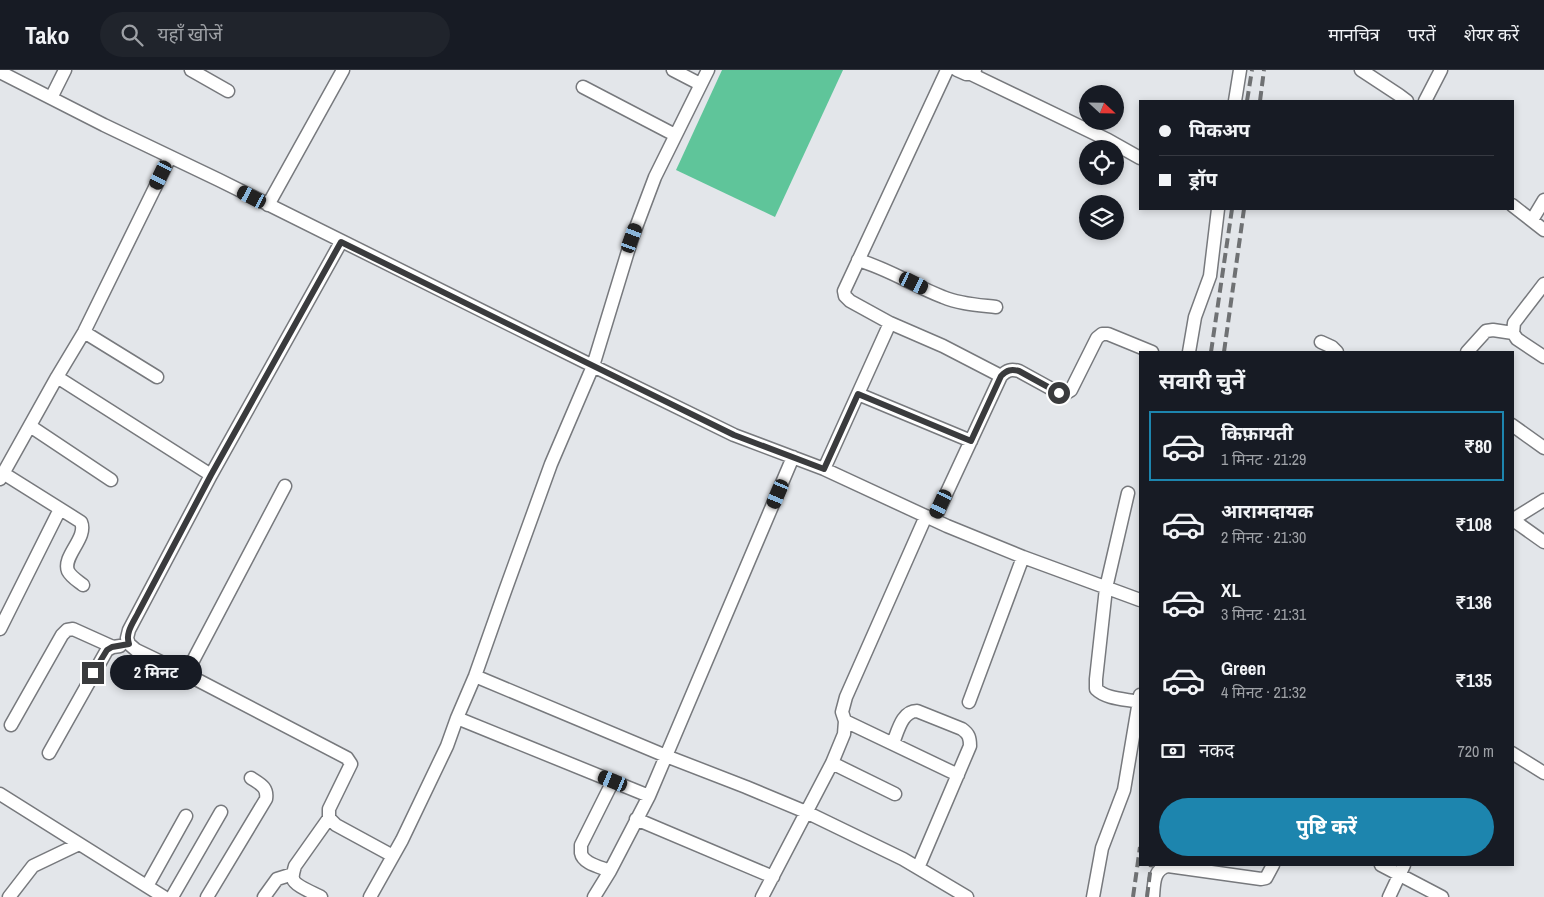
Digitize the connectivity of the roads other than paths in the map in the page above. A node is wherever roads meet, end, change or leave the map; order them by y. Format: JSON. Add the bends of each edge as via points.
{"nodes":[{"id":1,"x":65,"y":70,"type":"edge"},
{"id":2,"x":191,"y":70,"type":"edge"},
{"id":3,"x":343,"y":70,"type":"edge"},
{"id":4,"x":673,"y":70,"type":"edge"},
{"id":5,"x":708,"y":70,"type":"edge"},
{"id":6,"x":946,"y":70,"type":"edge"},
{"id":7,"x":957,"y":70,"type":"edge"},
{"id":8,"x":1240,"y":70,"type":"edge"},
{"id":9,"x":1361,"y":70,"type":"edge"},
{"id":10,"x":1440,"y":70,"type":"edge"},
{"id":11,"x":0,"y":72,"type":"edge"},
{"id":12,"x":973,"y":72,"type":"edge"},
{"id":13,"x":700,"y":84,"type":"junction"},
{"id":14,"x":583,"y":87,"type":"dead end"},
{"id":15,"x":228,"y":91,"type":"dead end"},
{"id":16,"x":51,"y":98,"type":"junction"},
{"id":17,"x":1235,"y":100,"type":"edge"},
{"id":18,"x":1406,"y":100,"type":"edge"},
{"id":19,"x":1425,"y":100,"type":"edge"},
{"id":20,"x":675,"y":135,"type":"junction"},
{"id":21,"x":170,"y":157,"type":"junction"},
{"id":22,"x":1139,"y":157,"type":"edge"},
{"id":23,"x":1544,"y":200,"type":"edge"},
{"id":24,"x":268,"y":205,"type":"junction"},
{"id":25,"x":1514,"y":206,"type":"edge"},
{"id":26,"x":1218,"y":210,"type":"edge"},
{"id":27,"x":1532,"y":220,"type":"junction"},
{"id":28,"x":1544,"y":230,"type":"edge"},
{"id":29,"x":341,"y":242,"type":"junction"},
{"id":30,"x":858,"y":260,"type":"junction"},
{"id":31,"x":1544,"y":284,"type":"edge"},
{"id":32,"x":996,"y":307,"type":"dead end"},
{"id":33,"x":890,"y":323,"type":"junction"},
{"id":34,"x":84,"y":332,"type":"junction"},
{"id":35,"x":1513,"y":332,"type":"junction"},
{"id":36,"x":1321,"y":342,"type":"dead end"},
{"id":37,"x":1150,"y":351,"type":"edge"},
{"id":38,"x":1189,"y":351,"type":"edge"},
{"id":39,"x":1336,"y":351,"type":"edge"},
{"id":40,"x":1469,"y":351,"type":"edge"},
{"id":41,"x":1544,"y":357,"type":"edge"},
{"id":42,"x":593,"y":366,"type":"junction"},
{"id":43,"x":1001,"y":376,"type":"junction"},
{"id":44,"x":57,"y":377,"type":"junction"},
{"id":45,"x":157,"y":377,"type":"dead end"},
{"id":46,"x":858,"y":394,"type":"junction"},
{"id":47,"x":30,"y":426,"type":"junction"},
{"id":48,"x":1514,"y":426,"type":"edge"},
{"id":49,"x":971,"y":441,"type":"junction"},
{"id":50,"x":1544,"y":448,"type":"edge"},
{"id":51,"x":793,"y":458,"type":"junction"},
{"id":52,"x":824,"y":469,"type":"junction"},
{"id":53,"x":211,"y":475,"type":"junction"},
{"id":54,"x":2,"y":476,"type":"edge"},
{"id":55,"x":111,"y":480,"type":"dead end"},
{"id":56,"x":285,"y":486,"type":"dead end"},
{"id":57,"x":1128,"y":493,"type":"dead end"},
{"id":58,"x":1544,"y":500,"type":"edge"},
{"id":59,"x":60,"y":509,"type":"junction"},
{"id":60,"x":930,"y":518,"type":"junction"},
{"id":61,"x":1514,"y":519,"type":"edge"},
{"id":62,"x":1514,"y":521,"type":"edge"},
{"id":63,"x":1544,"y":542,"type":"edge"},
{"id":64,"x":1023,"y":557,"type":"junction"},
{"id":65,"x":83,"y":584,"type":"dead end"},
{"id":66,"x":1106,"y":588,"type":"junction"},
{"id":67,"x":1139,"y":600,"type":"edge"},
{"id":68,"x":0,"y":629,"type":"edge"},
{"id":69,"x":129,"y":644,"type":"junction"},
{"id":70,"x":112,"y":647,"type":"junction"},
{"id":71,"x":186,"y":674,"type":"junction"},
{"id":72,"x":476,"y":676,"type":"junction"},
{"id":73,"x":1139,"y":698,"type":"edge"},
{"id":74,"x":968,"y":702,"type":"dead end"},
{"id":75,"x":457,"y":718,"type":"junction"},
{"id":76,"x":845,"y":720,"type":"junction"},
{"id":77,"x":11,"y":725,"type":"dead end"},
{"id":78,"x":893,"y":743,"type":"junction"},
{"id":79,"x":49,"y":753,"type":"dead end"},
{"id":80,"x":1514,"y":755,"type":"edge"},
{"id":81,"x":666,"y":756,"type":"junction"},
{"id":82,"x":832,"y":762,"type":"junction"},
{"id":83,"x":1544,"y":773,"type":"edge"},
{"id":84,"x":958,"y":775,"type":"junction"},
{"id":85,"x":251,"y":778,"type":"dead end"},
{"id":86,"x":613,"y":781,"type":"junction"},
{"id":87,"x":0,"y":794,"type":"edge"},
{"id":88,"x":895,"y":794,"type":"dead end"},
{"id":89,"x":649,"y":796,"type":"junction"},
{"id":90,"x":220,"y":812,"type":"dead end"},
{"id":91,"x":806,"y":812,"type":"junction"},
{"id":92,"x":186,"y":816,"type":"dead end"},
{"id":93,"x":329,"y":818,"type":"junction"},
{"id":94,"x":636,"y":819,"type":"junction"},
{"id":95,"x":79,"y":844,"type":"junction"},
{"id":96,"x":393,"y":856,"type":"junction"},
{"id":97,"x":1168,"y":866,"type":"edge"},
{"id":98,"x":1168,"y":866,"type":"edge"},
{"id":99,"x":1272,"y":866,"type":"edge"},
{"id":100,"x":1384,"y":866,"type":"edge"},
{"id":101,"x":918,"y":868,"type":"junction"},
{"id":102,"x":610,"y":870,"type":"junction"},
{"id":103,"x":1402,"y":870,"type":"edge"},
{"id":104,"x":293,"y":874,"type":"junction"},
{"id":105,"x":773,"y":876,"type":"junction"},
{"id":106,"x":147,"y":886,"type":"junction"},
{"id":107,"x":374,"y":896,"type":"edge"},
{"id":108,"x":9,"y":897,"type":"edge"},
{"id":109,"x":164,"y":897,"type":"edge"},
{"id":110,"x":172,"y":897,"type":"edge"},
{"id":111,"x":208,"y":897,"type":"edge"},
{"id":112,"x":264,"y":897,"type":"edge"},
{"id":113,"x":321,"y":897,"type":"edge"},
{"id":114,"x":594,"y":897,"type":"edge"},
{"id":115,"x":762,"y":897,"type":"edge"},
{"id":116,"x":967,"y":897,"type":"edge"},
{"id":117,"x":1093,"y":897,"type":"edge"},
{"id":118,"x":1153,"y":897,"type":"edge"},
{"id":119,"x":1389,"y":897,"type":"edge"},
{"id":120,"x":1442,"y":897,"type":"edge"}],
"edges":[{"from":1,"to":16,"type":"street"},
{"from":2,"to":15,"type":"street"},
{"from":3,"to":24,"type":"street"},
{"from":4,"to":13,"type":"street"},
{"from":5,"to":13,"type":"street"},
{"from":6,"to":30,"type":"street"},
{"from":7,"to":12,"type":"street","via":[[966,74]]},
{"from":8,"to":17,"type":"street"},
{"from":9,"to":18,"type":"street"},
{"from":10,"to":19,"type":"street"},
{"from":11,"to":16,"type":"street"},
{"from":12,"to":22,"type":"street"},
{"from":13,"to":20,"type":"street"},
{"from":14,"to":20,"type":"street"},
{"from":16,"to":21,"type":"street"},
{"from":20,"to":42,"type":"street","via":[[632,238]]},
{"from":21,"to":24,"type":"street"},
{"from":21,"to":34,"type":"street"},
{"from":23,"to":27,"type":"street"},
{"from":24,"to":29,"type":"street"},
{"from":25,"to":27,"type":"street"},
{"from":26,"to":38,"type":"street","via":[[1210,276],[1195,317]]},
{"from":27,"to":28,"type":"street"},
{"from":29,"to":42,"type":"street"},
{"from":29,"to":53,"type":"street"},
{"from":30,"to":32,"type":"street","via":[[886,269],[942,297]]},
{"from":30,"to":33,"type":"street","via":[[844,291],[845,296]]},
{"from":31,"to":35,"type":"street","via":[[1514,323]]},
{"from":33,"to":43,"type":"street"},
{"from":33,"to":46,"type":"street"},
{"from":34,"to":44,"type":"street"},
{"from":34,"to":45,"type":"street"},
{"from":35,"to":40,"type":"street","via":[[1486,331]]},
{"from":35,"to":41,"type":"street"},
{"from":36,"to":39,"type":"street"},
{"from":37,"to":43,"type":"street","via":[[1102,334],[1066,394],[1012,369]]},
{"from":42,"to":51,"type":"street","via":[[734,435]]},
{"from":42,"to":72,"type":"street","via":[[551,464]]},
{"from":43,"to":49,"type":"street"},
{"from":44,"to":47,"type":"street"},
{"from":44,"to":53,"type":"street"},
{"from":46,"to":49,"type":"street"},
{"from":46,"to":52,"type":"street"},
{"from":47,"to":54,"type":"street"},
{"from":47,"to":55,"type":"street"},
{"from":48,"to":50,"type":"street"},
{"from":49,"to":60,"type":"street"},
{"from":51,"to":52,"type":"street"},
{"from":51,"to":81,"type":"street"},
{"from":52,"to":60,"type":"street"},
{"from":53,"to":69,"type":"street","via":[[129,630]]},
{"from":54,"to":59,"type":"street"},
{"from":56,"to":71,"type":"street"},
{"from":57,"to":66,"type":"street"},
{"from":58,"to":61,"type":"street"},
{"from":59,"to":65,"type":"street","via":[[83,526],[67,569]]},
{"from":59,"to":68,"type":"street"},
{"from":60,"to":64,"type":"street"},
{"from":60,"to":76,"type":"street","via":[[846,698],[842,712]]},
{"from":62,"to":63,"type":"street"},
{"from":64,"to":66,"type":"street"},
{"from":64,"to":74,"type":"street"},
{"from":66,"to":67,"type":"street"},
{"from":66,"to":73,"type":"street","via":[[1096,689],[1107,696]]},
{"from":69,"to":70,"type":"street"},
{"from":69,"to":71,"type":"street"},
{"from":70,"to":77,"type":"street","via":[[73,629],[67,630]]},
{"from":70,"to":79,"type":"street","via":[[102,657]]},
{"from":71,"to":93,"type":"street","via":[[347,758],[351,764],[329,809]]},
{"from":72,"to":75,"type":"street"},
{"from":72,"to":81,"type":"street"},
{"from":73,"to":117,"type":"street","via":[[1125,785],[1102,848]]},
{"from":75,"to":86,"type":"street"},
{"from":75,"to":96,"type":"street","via":[[447,746]]},
{"from":76,"to":78,"type":"street"},
{"from":76,"to":82,"type":"street","via":[[844,734]]},
{"from":78,"to":84,"type":"street"},
{"from":78,"to":84,"type":"street","via":[[904,718],[912,711],[962,729],[970,738],[970,746]]},
{"from":80,"to":83,"type":"street"},
{"from":81,"to":89,"type":"street"},
{"from":81,"to":91,"type":"street"},
{"from":82,"to":88,"type":"street"},
{"from":82,"to":91,"type":"street"},
{"from":84,"to":101,"type":"street"},
{"from":85,"to":111,"type":"street","via":[[266,788],[266,799]]},
{"from":86,"to":89,"type":"street"},
{"from":86,"to":102,"type":"street","via":[[581,845],[583,859]]},
{"from":87,"to":95,"type":"street"},
{"from":89,"to":94,"type":"street"},
{"from":90,"to":110,"type":"street"},
{"from":91,"to":101,"type":"street"},
{"from":91,"to":105,"type":"street"},
{"from":92,"to":106,"type":"street"},
{"from":93,"to":96,"type":"street"},
{"from":93,"to":104,"type":"street"},
{"from":94,"to":102,"type":"street"},
{"from":94,"to":105,"type":"street"},
{"from":95,"to":106,"type":"street"},
{"from":95,"to":108,"type":"street","via":[[33,866]]},
{"from":96,"to":107,"type":"street"},
{"from":97,"to":118,"type":"street","via":[[1158,871],[1155,877]]},
{"from":98,"to":99,"type":"street","via":[[1261,879],[1266,878]]},
{"from":100,"to":103,"type":"street"},
{"from":101,"to":116,"type":"street"},
{"from":102,"to":114,"type":"street"},
{"from":103,"to":119,"type":"street"},
{"from":103,"to":120,"type":"street"},
{"from":104,"to":112,"type":"street","via":[[277,879]]},
{"from":104,"to":113,"type":"street","via":[[296,884]]},
{"from":105,"to":115,"type":"street"},
{"from":106,"to":109,"type":"street"}]}
